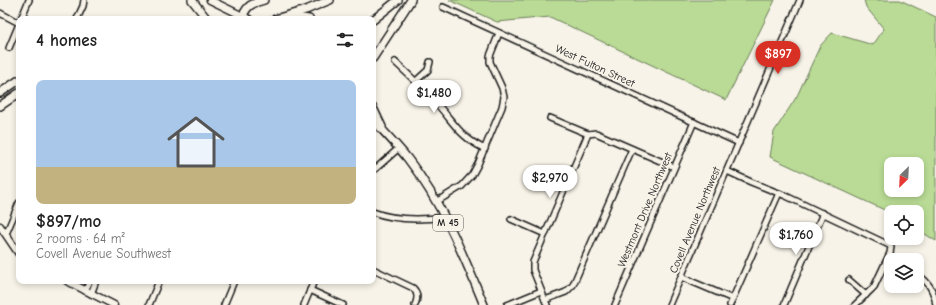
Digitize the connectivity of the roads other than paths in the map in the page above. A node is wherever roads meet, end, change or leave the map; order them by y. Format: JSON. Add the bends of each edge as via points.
{"nodes":[{"id":1,"x":29,"y":0,"type":"edge"},
{"id":2,"x":84,"y":0,"type":"edge"},
{"id":3,"x":192,"y":0,"type":"edge"},
{"id":4,"x":210,"y":0,"type":"edge"},
{"id":5,"x":264,"y":0,"type":"edge"},
{"id":6,"x":330,"y":0,"type":"edge"},
{"id":7,"x":398,"y":0,"type":"edge"},
{"id":8,"x":412,"y":0,"type":"edge"},
{"id":9,"x":800,"y":0,"type":"edge"},
{"id":10,"x":443,"y":7,"type":"dead end"},
{"id":11,"x":0,"y":13,"type":"edge"},
{"id":12,"x":22,"y":16,"type":"edge"},
{"id":13,"x":78,"y":16,"type":"edge"},
{"id":14,"x":205,"y":16,"type":"edge"},
{"id":15,"x":244,"y":16,"type":"edge"},
{"id":16,"x":246,"y":16,"type":"edge"},
{"id":17,"x":286,"y":16,"type":"edge"},
{"id":18,"x":376,"y":18,"type":"edge"},
{"id":19,"x":16,"y":21,"type":"edge"},
{"id":20,"x":16,"y":30,"type":"edge"},
{"id":21,"x":499,"y":33,"type":"junction"},
{"id":22,"x":9,"y":48,"type":"dead end"},
{"id":23,"x":376,"y":54,"type":"edge"},
{"id":24,"x":395,"y":62,"type":"dead end"},
{"id":25,"x":430,"y":62,"type":"dead end"},
{"id":26,"x":416,"y":81,"type":"junction"},
{"id":27,"x":16,"y":82,"type":"edge"},
{"id":28,"x":0,"y":93,"type":"edge"},
{"id":29,"x":16,"y":95,"type":"edge"},
{"id":30,"x":0,"y":106,"type":"edge"},
{"id":31,"x":376,"y":115,"type":"edge"},
{"id":32,"x":550,"y":118,"type":"dead end"},
{"id":33,"x":694,"y":122,"type":"junction"},
{"id":34,"x":376,"y":123,"type":"edge"},
{"id":35,"x":383,"y":130,"type":"junction"},
{"id":36,"x":588,"y":134,"type":"junction"},
{"id":37,"x":739,"y":143,"type":"junction"},
{"id":38,"x":399,"y":148,"type":"junction"},
{"id":39,"x":485,"y":149,"type":"junction"},
{"id":40,"x":632,"y":149,"type":"junction"},
{"id":41,"x":674,"y":167,"type":"junction"},
{"id":42,"x":376,"y":168,"type":"edge"},
{"id":43,"x":727,"y":171,"type":"junction"},
{"id":44,"x":533,"y":173,"type":"dead end"},
{"id":45,"x":565,"y":186,"type":"junction"},
{"id":46,"x":779,"y":193,"type":"junction"},
{"id":47,"x":436,"y":202,"type":"junction"},
{"id":48,"x":16,"y":210,"type":"edge"},
{"id":49,"x":376,"y":213,"type":"edge"},
{"id":50,"x":823,"y":213,"type":"junction"},
{"id":51,"x":444,"y":218,"type":"junction"},
{"id":52,"x":511,"y":219,"type":"dead end"},
{"id":53,"x":0,"y":226,"type":"edge"},
{"id":54,"x":6,"y":234,"type":"junction"},
{"id":55,"x":545,"y":234,"type":"junction"},
{"id":56,"x":16,"y":249,"type":"edge"},
{"id":57,"x":890,"y":253,"type":"edge"},
{"id":58,"x":376,"y":270,"type":"edge"},
{"id":59,"x":884,"y":270,"type":"edge"},
{"id":60,"x":681,"y":277,"type":"junction"},
{"id":61,"x":924,"y":279,"type":"edge"},
{"id":62,"x":849,"y":280,"type":"dead end"},
{"id":63,"x":73,"y":284,"type":"edge"},
{"id":64,"x":89,"y":284,"type":"edge"},
{"id":65,"x":94,"y":284,"type":"edge"},
{"id":66,"x":158,"y":284,"type":"edge"},
{"id":67,"x":233,"y":284,"type":"edge"},
{"id":68,"x":313,"y":284,"type":"edge"},
{"id":69,"x":310,"y":290,"type":"junction"},
{"id":70,"x":541,"y":291,"type":"junction"},
{"id":71,"x":88,"y":292,"type":"junction"},
{"id":72,"x":866,"y":295,"type":"junction"},
{"id":73,"x":733,"y":299,"type":"junction"},
{"id":74,"x":546,"y":302,"type":"edge"},
{"id":75,"x":114,"y":305,"type":"edge"},
{"id":76,"x":149,"y":305,"type":"edge"},
{"id":77,"x":224,"y":305,"type":"edge"},
{"id":78,"x":304,"y":305,"type":"edge"},
{"id":79,"x":343,"y":305,"type":"edge"},
{"id":80,"x":416,"y":305,"type":"edge"},
{"id":81,"x":484,"y":305,"type":"edge"},
{"id":82,"x":508,"y":305,"type":"edge"},
{"id":83,"x":615,"y":305,"type":"edge"},
{"id":84,"x":669,"y":305,"type":"edge"},
{"id":85,"x":730,"y":305,"type":"edge"},
{"id":86,"x":784,"y":305,"type":"edge"},
{"id":87,"x":855,"y":305,"type":"edge"},
{"id":88,"x":936,"y":305,"type":"edge"}],
"edges":[{"from":1,"to":12,"type":"street"},
{"from":2,"to":13,"type":"street"},
{"from":3,"to":14,"type":"highway"},
{"from":4,"to":15,"type":"main road"},
{"from":5,"to":16,"type":"highway","via":[[250,4],[245,10]]},
{"from":6,"to":17,"type":"highway"},
{"from":7,"to":18,"type":"highway"},
{"from":8,"to":23,"type":"highway"},
{"from":9,"to":37,"type":"street","name":"Covell Avenue Northwest"},
{"from":10,"to":21,"type":"street","name":"West Fulton Street"},
{"from":11,"to":19,"type":"street"},
{"from":20,"to":22,"type":"street"},
{"from":21,"to":33,"type":"street","name":"West Fulton Street"},
{"from":21,"to":39,"type":"street","via":[[490,62],[504,97]]},
{"from":24,"to":26,"type":"street"},
{"from":25,"to":26,"type":"street","via":[[428,70]]},
{"from":26,"to":39,"type":"street","via":[[465,137]]},
{"from":27,"to":28,"type":"highway"},
{"from":29,"to":30,"type":"highway"},
{"from":31,"to":35,"type":"highway"},
{"from":32,"to":36,"type":"street"},
{"from":33,"to":37,"type":"street","name":"West Fulton Street"},
{"from":33,"to":41,"type":"street","name":"Westmont Drive Northwest"},
{"from":34,"to":35,"type":"highway","number":"M 45"},
{"from":35,"to":38,"type":"highway","number":"M 45"},
{"from":36,"to":40,"type":"street","via":[[596,133]]},
{"from":36,"to":45,"type":"street"},
{"from":37,"to":43,"type":"street","name":"Covell Avenue Northwest"},
{"from":38,"to":42,"type":"street"},
{"from":38,"to":47,"type":"highway","number":"M 45"},
{"from":39,"to":47,"type":"street","via":[[467,181]]},
{"from":40,"to":41,"type":"street"},
{"from":40,"to":74,"type":"street","via":[[573,285],[566,292]]},
{"from":41,"to":83,"type":"street","name":"Westmont Drive Northwest"},
{"from":43,"to":46,"type":"street"},
{"from":43,"to":60,"type":"street","name":"Covell Avenue Northwest"},
{"from":44,"to":45,"type":"street"},
{"from":45,"to":55,"type":"street"},
{"from":46,"to":50,"type":"street"},
{"from":46,"to":73,"type":"street"},
{"from":47,"to":51,"type":"highway","number":"M 45"},
{"from":48,"to":54,"type":"street"},
{"from":49,"to":51,"type":"street","via":[[411,220]]},
{"from":50,"to":57,"type":"street","via":[[884,242],[891,248]]},
{"from":50,"to":86,"type":"street"},
{"from":51,"to":81,"type":"highway","number":"M 45","via":[[457,241]]},
{"from":52,"to":55,"type":"street"},
{"from":53,"to":54,"type":"main road"},
{"from":54,"to":56,"type":"main road"},
{"from":55,"to":70,"type":"street","via":[[533,262],[533,270]]},
{"from":58,"to":80,"type":"street","via":[[413,288],[418,299]]},
{"from":59,"to":72,"type":"street"},
{"from":60,"to":73,"type":"street"},
{"from":60,"to":84,"type":"street","name":"Covell Avenue Northwest"},
{"from":61,"to":88,"type":"street","via":[[934,293]]},
{"from":62,"to":72,"type":"street"},
{"from":63,"to":71,"type":"main road"},
{"from":64,"to":71,"type":"street"},
{"from":65,"to":71,"type":"street"},
{"from":66,"to":76,"type":"street"},
{"from":67,"to":77,"type":"street"},
{"from":68,"to":69,"type":"street"},
{"from":69,"to":78,"type":"street"},
{"from":69,"to":79,"type":"street"},
{"from":70,"to":74,"type":"street"},
{"from":70,"to":82,"type":"street"},
{"from":71,"to":75,"type":"main road"},
{"from":72,"to":87,"type":"street"},
{"from":73,"to":85,"type":"street"}]}
